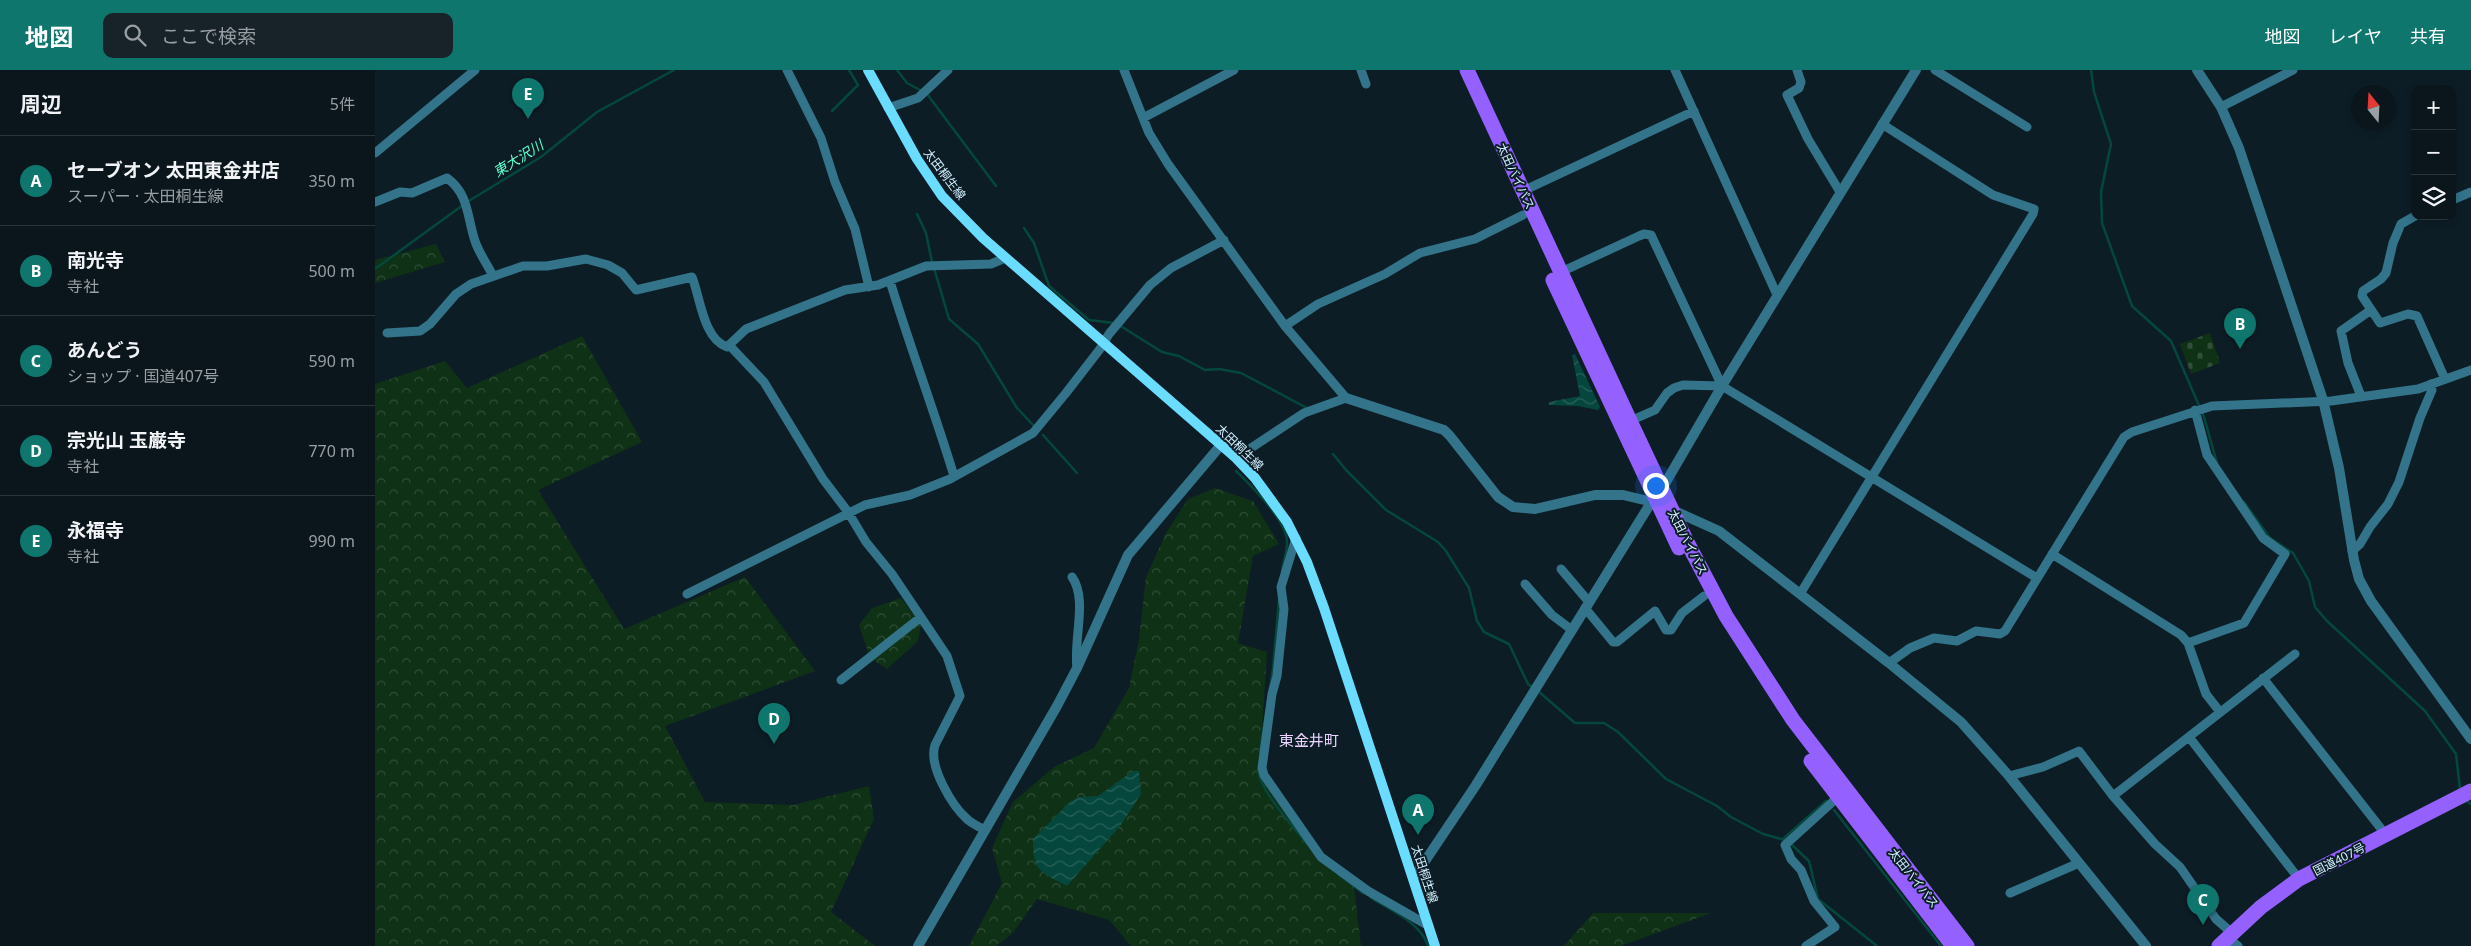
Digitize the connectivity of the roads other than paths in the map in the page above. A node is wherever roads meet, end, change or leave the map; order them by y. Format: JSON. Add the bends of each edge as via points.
{"nodes":[{"id":1,"x":475,"y":70,"type":"edge"},
{"id":2,"x":787,"y":70,"type":"edge"},
{"id":3,"x":867,"y":70,"type":"edge"},
{"id":4,"x":947,"y":70,"type":"edge"},
{"id":5,"x":1124,"y":70,"type":"edge"},
{"id":6,"x":1234,"y":70,"type":"edge"},
{"id":7,"x":1361,"y":70,"type":"edge"},
{"id":8,"x":1456,"y":70,"type":"edge"},
{"id":9,"x":1467,"y":70,"type":"edge"},
{"id":10,"x":1675,"y":70,"type":"edge"},
{"id":11,"x":1797,"y":70,"type":"edge"},
{"id":12,"x":1916,"y":70,"type":"edge"},
{"id":13,"x":1935,"y":70,"type":"edge"},
{"id":14,"x":2197,"y":70,"type":"edge"},
{"id":15,"x":2293,"y":70,"type":"edge"},
{"id":16,"x":1366,"y":84,"type":"dead end"},
{"id":17,"x":2221,"y":107,"type":"junction"},
{"id":18,"x":888,"y":108,"type":"junction"},
{"id":19,"x":1694,"y":111,"type":"junction"},
{"id":20,"x":1143,"y":118,"type":"junction"},
{"id":21,"x":1882,"y":124,"type":"junction"},
{"id":22,"x":2027,"y":127,"type":"dead end"},
{"id":23,"x":375,"y":152,"type":"edge"},
{"id":24,"x":1523,"y":191,"type":"junction"},
{"id":25,"x":1840,"y":192,"type":"junction"},
{"id":26,"x":2471,"y":192,"type":"edge"},
{"id":27,"x":2456,"y":198,"type":"edge"},
{"id":28,"x":375,"y":202,"type":"edge"},
{"id":29,"x":1523,"y":215,"type":"junction"},
{"id":30,"x":2411,"y":218,"type":"edge"},
{"id":31,"x":1224,"y":240,"type":"junction"},
{"id":32,"x":1005,"y":258,"type":"junction"},
{"id":33,"x":1561,"y":272,"type":"junction"},
{"id":34,"x":493,"y":276,"type":"junction"},
{"id":35,"x":890,"y":281,"type":"junction"},
{"id":36,"x":869,"y":287,"type":"junction"},
{"id":37,"x":1777,"y":295,"type":"junction"},
{"id":38,"x":2371,"y":310,"type":"junction"},
{"id":39,"x":1285,"y":326,"type":"junction"},
{"id":40,"x":387,"y":333,"type":"dead end"},
{"id":41,"x":1103,"y":343,"type":"junction"},
{"id":42,"x":730,"y":346,"type":"junction"},
{"id":43,"x":2471,"y":370,"type":"edge"},
{"id":44,"x":2445,"y":379,"type":"junction"},
{"id":45,"x":2431,"y":384,"type":"junction"},
{"id":46,"x":1722,"y":386,"type":"junction"},
{"id":47,"x":2361,"y":396,"type":"junction"},
{"id":48,"x":1346,"y":398,"type":"junction"},
{"id":49,"x":2323,"y":400,"type":"junction"},
{"id":50,"x":2195,"y":410,"type":"junction"},
{"id":51,"x":1630,"y":421,"type":"junction"},
{"id":52,"x":1221,"y":445,"type":"junction"},
{"id":53,"x":1236,"y":458,"type":"junction"},
{"id":54,"x":954,"y":476,"type":"junction"},
{"id":55,"x":1872,"y":477,"type":"junction"},
{"id":56,"x":1656,"y":498,"type":"junction"},
{"id":57,"x":1672,"y":510,"type":"junction"},
{"id":58,"x":849,"y":512,"type":"junction"},
{"id":59,"x":1296,"y":538,"type":"junction"},
{"id":60,"x":2352,"y":551,"type":"junction"},
{"id":61,"x":2052,"y":554,"type":"junction"},
{"id":62,"x":1561,"y":570,"type":"dead end"},
{"id":63,"x":1072,"y":577,"type":"dead end"},
{"id":64,"x":2037,"y":578,"type":"junction"},
{"id":65,"x":1525,"y":584,"type":"dead end"},
{"id":66,"x":687,"y":594,"type":"dead end"},
{"id":67,"x":1800,"y":594,"type":"junction"},
{"id":68,"x":1705,"y":596,"type":"junction"},
{"id":69,"x":1587,"y":605,"type":"junction"},
{"id":70,"x":921,"y":617,"type":"junction"},
{"id":71,"x":1572,"y":630,"type":"junction"},
{"id":72,"x":2189,"y":643,"type":"junction"},
{"id":73,"x":2295,"y":654,"type":"dead end"},
{"id":74,"x":1889,"y":662,"type":"junction"},
{"id":75,"x":1077,"y":668,"type":"junction"},
{"id":76,"x":2263,"y":678,"type":"junction"},
{"id":77,"x":841,"y":680,"type":"dead end"},
{"id":78,"x":2219,"y":712,"type":"junction"},
{"id":79,"x":2189,"y":737,"type":"junction"},
{"id":80,"x":2471,"y":739,"type":"edge"},
{"id":81,"x":2009,"y":776,"type":"junction"},
{"id":82,"x":2471,"y":791,"type":"edge"},
{"id":83,"x":2113,"y":796,"type":"junction"},
{"id":84,"x":1838,"y":798,"type":"junction"},
{"id":85,"x":985,"y":830,"type":"junction"},
{"id":86,"x":2386,"y":835,"type":"junction"},
{"id":87,"x":2079,"y":863,"type":"junction"},
{"id":88,"x":1415,"y":876,"type":"dead end"},
{"id":89,"x":2299,"y":880,"type":"junction"},
{"id":90,"x":2010,"y":893,"type":"dead end"},
{"id":91,"x":1429,"y":926,"type":"junction"},
{"id":92,"x":2229,"y":941,"type":"edge"},
{"id":93,"x":918,"y":946,"type":"edge"},
{"id":94,"x":1435,"y":946,"type":"edge"},
{"id":95,"x":1806,"y":946,"type":"edge"},
{"id":96,"x":1953,"y":946,"type":"edge"},
{"id":97,"x":1967,"y":946,"type":"edge"},
{"id":98,"x":2146,"y":946,"type":"edge"}],
"edges":[{"from":1,"to":23,"type":"street"},
{"from":2,"to":36,"type":"street","via":[[821,138],[855,229]]},
{"from":3,"to":18,"type":"main road","name":"太田桐生線"},
{"from":4,"to":18,"type":"street","via":[[925,92]]},
{"from":5,"to":20,"type":"street"},
{"from":6,"to":20,"type":"street"},
{"from":7,"to":16,"type":"street"},
{"from":8,"to":29,"type":"highway","name":"太田バイパス"},
{"from":9,"to":24,"type":"highway","name":"太田バイパス"},
{"from":10,"to":19,"type":"street"},
{"from":11,"to":25,"type":"street","via":[[1801,82],[1799,88],[1787,95],[1808,139]]},
{"from":12,"to":21,"type":"street"},
{"from":13,"to":22,"type":"street"},
{"from":14,"to":17,"type":"street"},
{"from":15,"to":17,"type":"street"},
{"from":17,"to":49,"type":"street","via":[[2239,148]]},
{"from":18,"to":32,"type":"main road","name":"太田桐生線","via":[[942,196]]},
{"from":19,"to":24,"type":"street"},
{"from":19,"to":37,"type":"street"},
{"from":20,"to":31,"type":"street","via":[[1168,164]]},
{"from":21,"to":25,"type":"street"},
{"from":21,"to":55,"type":"street","via":[[1993,195],[2035,209]]},
{"from":24,"to":33,"type":"highway","name":"太田バイパス"},
{"from":25,"to":37,"type":"street"},
{"from":26,"to":27,"type":"street"},
{"from":28,"to":34,"type":"street","via":[[400,192],[412,193],[447,178],[456,184],[468,208],[475,244]]},
{"from":29,"to":39,"type":"street","via":[[1475,240],[1420,253],[1385,274],[1318,304]]},
{"from":29,"to":56,"type":"highway","name":"太田バイパス"},
{"from":30,"to":38,"type":"street","via":[[2401,224],[2383,278],[2362,293]]},
{"from":31,"to":39,"type":"street"},
{"from":31,"to":41,"type":"street","via":[[1171,268],[1156,280]]},
{"from":32,"to":35,"type":"street","via":[[991,264],[932,265]]},
{"from":32,"to":41,"type":"main road","name":"太田桐生線"},
{"from":33,"to":46,"type":"street","via":[[1639,236],[1651,235]]},
{"from":33,"to":51,"type":"highway","name":"太田バイパス"},
{"from":34,"to":40,"type":"street","via":[[456,294],[426,328],[415,333]]},
{"from":34,"to":42,"type":"street","via":[[523,266],[547,266],[586,259],[622,273],[636,290],[689,276],[693,280],[702,317],[721,345]]},
{"from":35,"to":36,"type":"street"},
{"from":35,"to":54,"type":"street"},
{"from":36,"to":42,"type":"street","via":[[845,290],[764,321],[746,329]]},
{"from":37,"to":46,"type":"street"},
{"from":38,"to":44,"type":"street","via":[[2380,323],[2408,314],[2417,316]]},
{"from":38,"to":47,"type":"street","via":[[2341,331],[2348,363]]},
{"from":39,"to":48,"type":"street"},
{"from":41,"to":52,"type":"main road","name":"太田桐生線"},
{"from":41,"to":54,"type":"street","via":[[1038,428]]},
{"from":42,"to":58,"type":"street","via":[[764,382],[823,479]]},
{"from":43,"to":44,"type":"street"},
{"from":44,"to":45,"type":"street"},
{"from":45,"to":47,"type":"street","via":[[2418,389]]},
{"from":45,"to":60,"type":"street","via":[[2432,390],[2399,482],[2388,504]]},
{"from":46,"to":51,"type":"street","via":[[1683,385],[1674,388],[1655,410]]},
{"from":46,"to":55,"type":"street"},
{"from":46,"to":56,"type":"street"},
{"from":47,"to":49,"type":"street"},
{"from":48,"to":53,"type":"street","via":[[1304,413]]},
{"from":48,"to":56,"type":"street","via":[[1444,430],[1498,497],[1513,507],[1535,509],[1576,498],[1609,494]]},
{"from":49,"to":50,"type":"street"},
{"from":49,"to":60,"type":"street","via":[[2339,468]]},
{"from":50,"to":61,"type":"street","via":[[2126,435]]},
{"from":50,"to":72,"type":"street","via":[[2207,455],[2263,538],[2285,554],[2244,623]]},
{"from":51,"to":56,"type":"highway","name":"太田バイパス"},
{"from":52,"to":53,"type":"main road","name":"太田桐生線"},
{"from":52,"to":75,"type":"street","via":[[1131,551]]},
{"from":53,"to":59,"type":"main road","name":"太田桐生線","via":[[1273,500]]},
{"from":54,"to":58,"type":"street","via":[[909,495],[871,503]]},
{"from":55,"to":64,"type":"street"},
{"from":55,"to":67,"type":"street"},
{"from":56,"to":57,"type":"highway","name":"太田バイパス"},
{"from":56,"to":68,"type":"highway","name":"太田バイパス"},
{"from":56,"to":69,"type":"street"},
{"from":57,"to":67,"type":"street","via":[[1719,531]]},
{"from":57,"to":97,"type":"highway","name":"太田バイパス","via":[[1726,616],[1785,708]]},
{"from":58,"to":66,"type":"street"},
{"from":58,"to":70,"type":"street","via":[[865,542]]},
{"from":59,"to":91,"type":"main road","name":"太田桐生線","via":[[1324,608]]},
{"from":59,"to":91,"type":"street","via":[[1281,587],[1284,609],[1262,768],[1264,775],[1321,857],[1368,891]]},
{"from":60,"to":80,"type":"street","via":[[2359,579],[2371,601]]},
{"from":61,"to":64,"type":"street"},
{"from":61,"to":72,"type":"street"},
{"from":62,"to":69,"type":"street"},
{"from":63,"to":75,"type":"street","via":[[1080,593],[1075,652]]},
{"from":64,"to":74,"type":"street","via":[[2003,633],[1976,631],[1957,641],[1934,638]]},
{"from":65,"to":71,"type":"street","via":[[1551,615]]},
{"from":67,"to":74,"type":"street"},
{"from":68,"to":69,"type":"street","via":[[1681,613],[1671,630],[1666,630],[1655,611],[1617,642],[1613,642]]},
{"from":68,"to":84,"type":"highway","name":"太田バイパス","via":[[1765,696]]},
{"from":69,"to":71,"type":"street"},
{"from":70,"to":77,"type":"street"},
{"from":70,"to":85,"type":"street","via":[[947,656],[961,692],[932,752],[934,763],[954,804],[968,820]]},
{"from":71,"to":88,"type":"street"},
{"from":72,"to":78,"type":"street","via":[[2200,681]]},
{"from":73,"to":76,"type":"street"},
{"from":74,"to":81,"type":"street","via":[[1947,708]]},
{"from":75,"to":85,"type":"street"},
{"from":76,"to":78,"type":"street"},
{"from":76,"to":86,"type":"street"},
{"from":78,"to":79,"type":"street"},
{"from":79,"to":83,"type":"street"},
{"from":79,"to":89,"type":"street"},
{"from":81,"to":83,"type":"street","via":[[2043,768],[2079,751]]},
{"from":81,"to":87,"type":"street"},
{"from":82,"to":86,"type":"highway","name":"国道407号"},
{"from":83,"to":92,"type":"street","via":[[2180,867]]},
{"from":84,"to":95,"type":"street","via":[[1785,846],[1801,870],[1814,902],[1835,927]]},
{"from":84,"to":96,"type":"highway","name":"太田バイパス"},
{"from":85,"to":93,"type":"street"},
{"from":86,"to":89,"type":"highway","name":"国道407号"},
{"from":87,"to":90,"type":"street"},
{"from":87,"to":98,"type":"street"},
{"from":89,"to":92,"type":"highway","name":"国道407号","via":[[2261,907]]},
{"from":91,"to":94,"type":"main road","name":"太田桐生線"}]}
